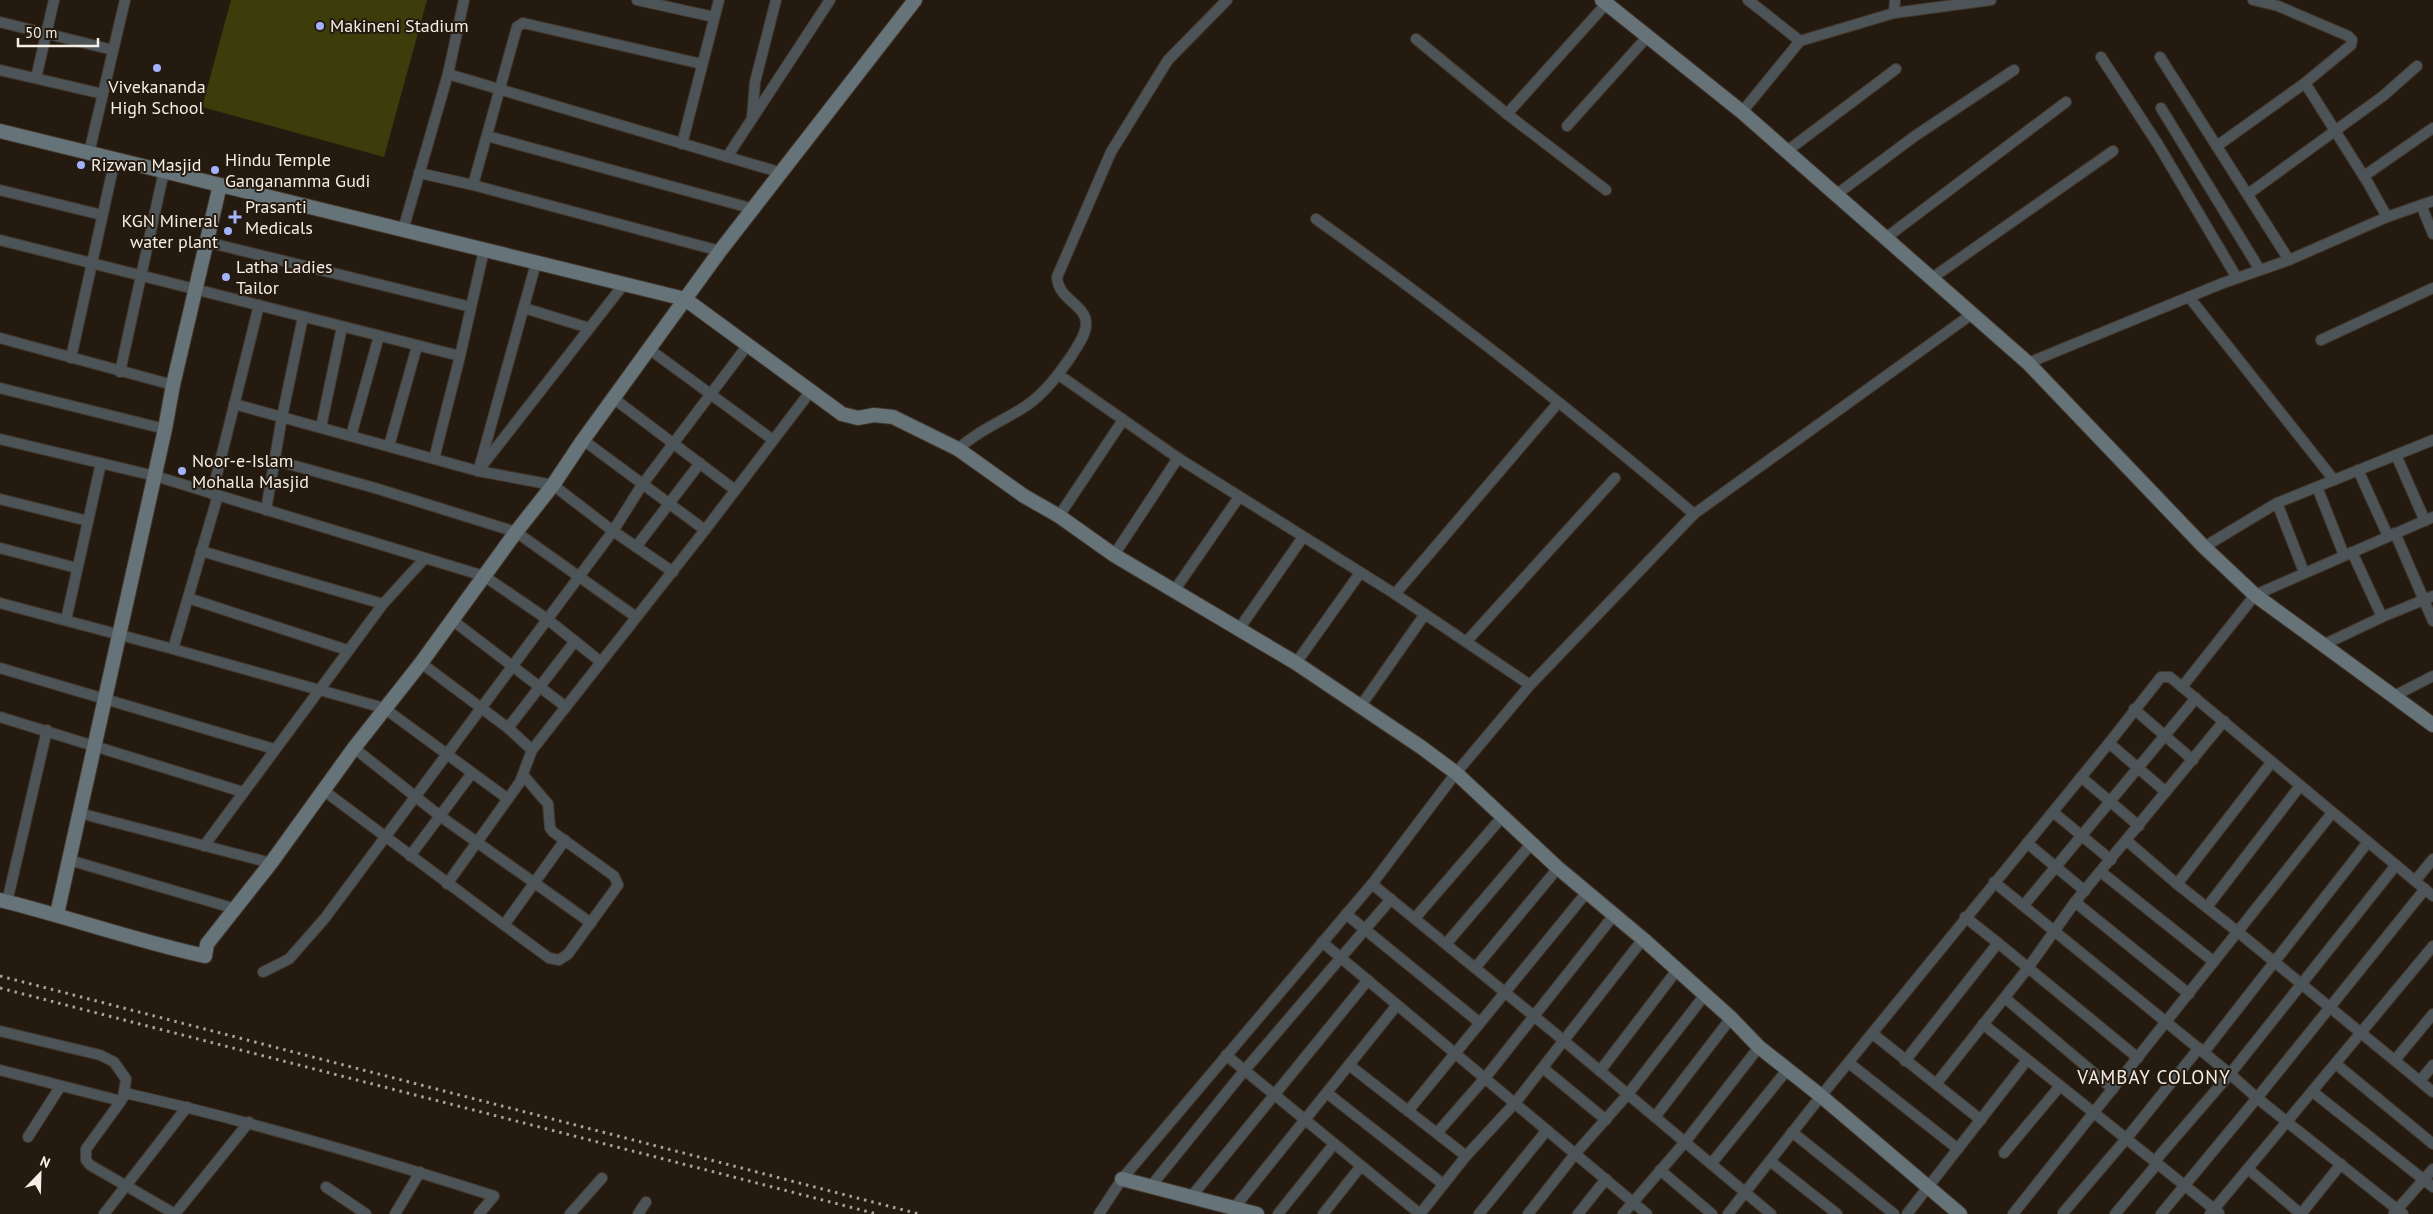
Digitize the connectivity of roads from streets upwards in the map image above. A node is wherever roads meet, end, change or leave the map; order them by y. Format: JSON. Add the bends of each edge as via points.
{"nodes":[{"id":1,"x":54,"y":0,"type":"edge"},
{"id":2,"x":125,"y":0,"type":"edge"},
{"id":3,"x":464,"y":0,"type":"edge"},
{"id":4,"x":637,"y":0,"type":"edge"},
{"id":5,"x":719,"y":0,"type":"edge"},
{"id":6,"x":776,"y":0,"type":"edge"},
{"id":7,"x":830,"y":0,"type":"edge"},
{"id":8,"x":915,"y":0,"type":"edge"},
{"id":9,"x":1227,"y":0,"type":"edge"},
{"id":10,"x":1748,"y":0,"type":"edge"},
{"id":11,"x":1895,"y":0,"type":"edge"},
{"id":12,"x":1991,"y":0,"type":"edge"},
{"id":13,"x":2253,"y":0,"type":"edge"},
{"id":14,"x":1604,"y":2,"type":"edge"},
{"id":15,"x":1946,"y":3,"type":"edge"},
{"id":16,"x":1894,"y":13,"type":"junction"},
{"id":17,"x":714,"y":18,"type":"junction"},
{"id":18,"x":0,"y":22,"type":"edge"},
{"id":19,"x":47,"y":33,"type":"junction"},
{"id":20,"x":1647,"y":36,"type":"junction"},
{"id":21,"x":1416,"y":39,"type":"dead end"},
{"id":22,"x":1800,"y":41,"type":"junction"},
{"id":23,"x":113,"y":50,"type":"junction"},
{"id":24,"x":2101,"y":57,"type":"dead end"},
{"id":25,"x":2160,"y":57,"type":"dead end"},
{"id":26,"x":702,"y":64,"type":"junction"},
{"id":27,"x":2417,"y":66,"type":"dead end"},
{"id":28,"x":1896,"y":68,"type":"dead end"},
{"id":29,"x":0,"y":70,"type":"edge"},
{"id":30,"x":2014,"y":70,"type":"dead end"},
{"id":31,"x":448,"y":74,"type":"junction"},
{"id":32,"x":36,"y":78,"type":"junction"},
{"id":33,"x":2305,"y":83,"type":"junction"},
{"id":34,"x":500,"y":90,"type":"junction"},
{"id":35,"x":103,"y":94,"type":"junction"},
{"id":36,"x":2066,"y":102,"type":"dead end"},
{"id":37,"x":2161,"y":108,"type":"dead end"},
{"id":38,"x":1742,"y":112,"type":"junction"},
{"id":39,"x":1507,"y":114,"type":"junction"},
{"id":40,"x":752,"y":120,"type":"junction"},
{"id":41,"x":1567,"y":126,"type":"dead end"},
{"id":42,"x":2433,"y":128,"type":"edge"},
{"id":43,"x":2335,"y":130,"type":"junction"},
{"id":44,"x":0,"y":131,"type":"edge"},
{"id":45,"x":487,"y":136,"type":"junction"},
{"id":46,"x":682,"y":144,"type":"junction"},
{"id":47,"x":2217,"y":146,"type":"junction"},
{"id":48,"x":1788,"y":151,"type":"junction"},
{"id":49,"x":2113,"y":151,"type":"dead end"},
{"id":50,"x":89,"y":153,"type":"junction"},
{"id":51,"x":727,"y":157,"type":"junction"},
{"id":52,"x":114,"y":159,"type":"junction"},
{"id":53,"x":164,"y":171,"type":"junction"},
{"id":54,"x":419,"y":173,"type":"junction"},
{"id":55,"x":782,"y":173,"type":"junction"},
{"id":56,"x":2364,"y":176,"type":"junction"},
{"id":57,"x":220,"y":185,"type":"junction"},
{"id":58,"x":473,"y":186,"type":"junction"},
{"id":59,"x":0,"y":190,"type":"edge"},
{"id":60,"x":1606,"y":190,"type":"dead end"},
{"id":61,"x":1837,"y":194,"type":"junction"},
{"id":62,"x":2248,"y":194,"type":"junction"},
{"id":63,"x":2433,"y":201,"type":"edge"},
{"id":64,"x":2421,"y":205,"type":"junction"},
{"id":65,"x":754,"y":209,"type":"junction"},
{"id":66,"x":102,"y":216,"type":"junction"},
{"id":67,"x":2387,"y":217,"type":"junction"},
{"id":68,"x":1316,"y":219,"type":"dead end"},
{"id":69,"x":403,"y":230,"type":"junction"},
{"id":70,"x":2433,"y":234,"type":"edge"},
{"id":71,"x":1887,"y":237,"type":"junction"},
{"id":72,"x":0,"y":240,"type":"edge"},
{"id":73,"x":207,"y":242,"type":"junction"},
{"id":74,"x":484,"y":250,"type":"junction"},
{"id":75,"x":720,"y":251,"type":"junction"},
{"id":76,"x":2289,"y":260,"type":"junction"},
{"id":77,"x":92,"y":263,"type":"junction"},
{"id":78,"x":536,"y":263,"type":"junction"},
{"id":79,"x":2260,"y":270,"type":"junction"},
{"id":80,"x":141,"y":275,"type":"junction"},
{"id":81,"x":1932,"y":278,"type":"junction"},
{"id":82,"x":2237,"y":278,"type":"junction"},
{"id":83,"x":624,"y":284,"type":"junction"},
{"id":84,"x":2433,"y":288,"type":"edge"},
{"id":85,"x":196,"y":289,"type":"junction"},
{"id":86,"x":2189,"y":297,"type":"junction"},
{"id":87,"x":685,"y":299,"type":"junction"},
{"id":88,"x":259,"y":305,"type":"junction"},
{"id":89,"x":471,"y":307,"type":"junction"},
{"id":90,"x":524,"y":308,"type":"junction"},
{"id":91,"x":1972,"y":314,"type":"junction"},
{"id":92,"x":303,"y":317,"type":"junction"},
{"id":93,"x":342,"y":327,"type":"junction"},
{"id":94,"x":589,"y":328,"type":"junction"},
{"id":95,"x":379,"y":336,"type":"junction"},
{"id":96,"x":0,"y":338,"type":"edge"},
{"id":97,"x":2320,"y":340,"type":"dead end"},
{"id":98,"x":417,"y":346,"type":"junction"},
{"id":99,"x":747,"y":346,"type":"junction"},
{"id":100,"x":649,"y":349,"type":"junction"},
{"id":101,"x":460,"y":356,"type":"junction"},
{"id":102,"x":71,"y":358,"type":"junction"},
{"id":103,"x":2028,"y":363,"type":"junction"},
{"id":104,"x":120,"y":372,"type":"junction"},
{"id":105,"x":1059,"y":375,"type":"junction"},
{"id":106,"x":173,"y":385,"type":"junction"},
{"id":107,"x":0,"y":388,"type":"edge"},
{"id":108,"x":810,"y":392,"type":"junction"},
{"id":109,"x":710,"y":394,"type":"junction"},
{"id":110,"x":613,"y":398,"type":"junction"},
{"id":111,"x":1558,"y":403,"type":"junction"},
{"id":112,"x":234,"y":404,"type":"junction"},
{"id":113,"x":282,"y":417,"type":"junction"},
{"id":114,"x":1122,"y":420,"type":"junction"},
{"id":115,"x":320,"y":427,"type":"junction"},
{"id":116,"x":165,"y":429,"type":"junction"},
{"id":117,"x":351,"y":436,"type":"junction"},
{"id":118,"x":0,"y":438,"type":"edge"},
{"id":119,"x":583,"y":440,"type":"junction"},
{"id":120,"x":773,"y":440,"type":"junction"},
{"id":121,"x":2433,"y":440,"type":"edge"},
{"id":122,"x":674,"y":444,"type":"junction"},
{"id":123,"x":388,"y":446,"type":"junction"},
{"id":124,"x":958,"y":449,"type":"junction"},
{"id":125,"x":2396,"y":455,"type":"junction"},
{"id":126,"x":1178,"y":458,"type":"junction"},
{"id":127,"x":434,"y":459,"type":"junction"},
{"id":128,"x":274,"y":460,"type":"junction"},
{"id":129,"x":101,"y":463,"type":"junction"},
{"id":130,"x":700,"y":463,"type":"junction"},
{"id":131,"x":2358,"y":470,"type":"junction"},
{"id":132,"x":478,"y":471,"type":"junction"},
{"id":133,"x":155,"y":476,"type":"junction"},
{"id":134,"x":1615,"y":478,"type":"dead end"},
{"id":135,"x":2334,"y":480,"type":"junction"},
{"id":136,"x":553,"y":485,"type":"junction"},
{"id":137,"x":642,"y":485,"type":"junction"},
{"id":138,"x":2317,"y":487,"type":"junction"},
{"id":139,"x":735,"y":490,"type":"junction"},
{"id":140,"x":215,"y":495,"type":"junction"},
{"id":141,"x":1240,"y":497,"type":"junction"},
{"id":142,"x":0,"y":499,"type":"edge"},
{"id":143,"x":2277,"y":503,"type":"junction"},
{"id":144,"x":668,"y":504,"type":"junction"},
{"id":145,"x":266,"y":510,"type":"junction"},
{"id":146,"x":1694,"y":514,"type":"junction"},
{"id":147,"x":1059,"y":516,"type":"junction"},
{"id":148,"x":2429,"y":519,"type":"edge"},
{"id":149,"x":88,"y":521,"type":"junction"},
{"id":150,"x":706,"y":530,"type":"junction"},
{"id":151,"x":613,"y":531,"type":"junction"},
{"id":152,"x":516,"y":532,"type":"junction"},
{"id":153,"x":2392,"y":535,"type":"junction"},
{"id":154,"x":1302,"y":537,"type":"junction"},
{"id":155,"x":636,"y":547,"type":"junction"},
{"id":156,"x":2204,"y":547,"type":"junction"},
{"id":157,"x":0,"y":548,"type":"edge"},
{"id":158,"x":202,"y":551,"type":"junction"},
{"id":159,"x":2348,"y":553,"type":"junction"},
{"id":160,"x":1114,"y":555,"type":"junction"},
{"id":161,"x":425,"y":558,"type":"junction"},
{"id":162,"x":77,"y":568,"type":"junction"},
{"id":163,"x":673,"y":572,"type":"junction"},
{"id":164,"x":2304,"y":572,"type":"junction"},
{"id":165,"x":1360,"y":573,"type":"junction"},
{"id":166,"x":484,"y":576,"type":"junction"},
{"id":167,"x":578,"y":576,"type":"junction"},
{"id":168,"x":1174,"y":591,"type":"junction"},
{"id":169,"x":1395,"y":594,"type":"junction"},
{"id":170,"x":2255,"y":595,"type":"junction"},
{"id":171,"x":2429,"y":597,"type":"edge"},
{"id":172,"x":188,"y":598,"type":"junction"},
{"id":173,"x":0,"y":603,"type":"edge"},
{"id":174,"x":383,"y":604,"type":"junction"},
{"id":175,"x":1425,"y":614,"type":"junction"},
{"id":176,"x":636,"y":617,"type":"junction"},
{"id":177,"x":2382,"y":617,"type":"junction"},
{"id":178,"x":548,"y":619,"type":"junction"},
{"id":179,"x":66,"y":620,"type":"junction"},
{"id":180,"x":452,"y":620,"type":"junction"},
{"id":181,"x":2433,"y":621,"type":"edge"},
{"id":182,"x":1239,"y":629,"type":"junction"},
{"id":183,"x":119,"y":635,"type":"junction"},
{"id":184,"x":575,"y":641,"type":"junction"},
{"id":185,"x":1466,"y":642,"type":"junction"},
{"id":186,"x":2323,"y":645,"type":"junction"},
{"id":187,"x":173,"y":649,"type":"junction"},
{"id":188,"x":347,"y":650,"type":"junction"},
{"id":189,"x":601,"y":662,"type":"junction"},
{"id":190,"x":422,"y":663,"type":"junction"},
{"id":191,"x":1296,"y":663,"type":"junction"},
{"id":192,"x":513,"y":666,"type":"junction"},
{"id":193,"x":0,"y":668,"type":"edge"},
{"id":194,"x":2433,"y":676,"type":"edge"},
{"id":195,"x":1530,"y":685,"type":"junction"},
{"id":196,"x":539,"y":687,"type":"junction"},
{"id":197,"x":2182,"y":687,"type":"junction"},
{"id":198,"x":318,"y":690,"type":"junction"},
{"id":199,"x":2394,"y":696,"type":"junction"},
{"id":200,"x":2196,"y":698,"type":"junction"},
{"id":201,"x":105,"y":699,"type":"junction"},
{"id":202,"x":482,"y":707,"type":"junction"},
{"id":203,"x":566,"y":707,"type":"junction"},
{"id":204,"x":1360,"y":707,"type":"junction"},
{"id":205,"x":384,"y":708,"type":"junction"},
{"id":206,"x":2134,"y":709,"type":"junction"},
{"id":207,"x":0,"y":717,"type":"edge"},
{"id":208,"x":2224,"y":721,"type":"junction"},
{"id":209,"x":2433,"y":725,"type":"edge"},
{"id":210,"x":508,"y":728,"type":"junction"},
{"id":211,"x":47,"y":730,"type":"junction"},
{"id":212,"x":2166,"y":736,"type":"junction"},
{"id":213,"x":2109,"y":743,"type":"junction"},
{"id":214,"x":95,"y":744,"type":"junction"},
{"id":215,"x":354,"y":748,"type":"junction"},
{"id":216,"x":274,"y":749,"type":"junction"},
{"id":217,"x":532,"y":750,"type":"junction"},
{"id":218,"x":446,"y":755,"type":"junction"},
{"id":219,"x":2194,"y":760,"type":"junction"},
{"id":220,"x":2271,"y":763,"type":"junction"},
{"id":221,"x":2138,"y":769,"type":"junction"},
{"id":222,"x":472,"y":773,"type":"junction"},
{"id":223,"x":1456,"y":773,"type":"junction"},
{"id":224,"x":524,"y":775,"type":"junction"},
{"id":225,"x":2081,"y":777,"type":"junction"},
{"id":226,"x":2300,"y":786,"type":"junction"},
{"id":227,"x":323,"y":790,"type":"junction"},
{"id":228,"x":243,"y":792,"type":"junction"},
{"id":229,"x":2166,"y":792,"type":"junction"},
{"id":230,"x":414,"y":796,"type":"junction"},
{"id":231,"x":508,"y":799,"type":"junction"},
{"id":232,"x":2110,"y":802,"type":"junction"},
{"id":233,"x":2053,"y":812,"type":"junction"},
{"id":234,"x":80,"y":813,"type":"junction"},
{"id":235,"x":2332,"y":813,"type":"junction"},
{"id":236,"x":440,"y":816,"type":"junction"},
{"id":237,"x":1503,"y":816,"type":"junction"},
{"id":238,"x":2140,"y":826,"type":"junction"},
{"id":239,"x":2080,"y":836,"type":"junction"},
{"id":240,"x":386,"y":838,"type":"junction"},
{"id":241,"x":565,"y":840,"type":"junction"},
{"id":242,"x":2127,"y":841,"type":"junction"},
{"id":243,"x":477,"y":842,"type":"junction"},
{"id":244,"x":2368,"y":842,"type":"junction"},
{"id":245,"x":1532,"y":843,"type":"junction"},
{"id":246,"x":2027,"y":843,"type":"junction"},
{"id":247,"x":204,"y":846,"type":"junction"},
{"id":248,"x":410,"y":856,"type":"junction"},
{"id":249,"x":2433,"y":859,"type":"edge"},
{"id":250,"x":69,"y":860,"type":"junction"},
{"id":251,"x":2112,"y":860,"type":"junction"},
{"id":252,"x":271,"y":863,"type":"junction"},
{"id":253,"x":2396,"y":866,"type":"junction"},
{"id":254,"x":2056,"y":867,"type":"junction"},
{"id":255,"x":1558,"y":868,"type":"junction"},
{"id":256,"x":2101,"y":872,"type":"junction"},
{"id":257,"x":2415,"y":881,"type":"junction"},
{"id":258,"x":1994,"y":882,"type":"junction"},
{"id":259,"x":535,"y":883,"type":"junction"},
{"id":260,"x":447,"y":884,"type":"junction"},
{"id":261,"x":1372,"y":884,"type":"junction"},
{"id":262,"x":2177,"y":884,"type":"junction"},
{"id":263,"x":2085,"y":891,"type":"junction"},
{"id":264,"x":1587,"y":892,"type":"junction"},
{"id":265,"x":2429,"y":893,"type":"edge"},
{"id":266,"x":1391,"y":899,"type":"junction"},
{"id":267,"x":4,"y":901,"type":"edge"},
{"id":268,"x":2075,"y":902,"type":"junction"},
{"id":269,"x":2024,"y":906,"type":"junction"},
{"id":270,"x":2207,"y":907,"type":"junction"},
{"id":271,"x":236,"y":909,"type":"junction"},
{"id":272,"x":57,"y":914,"type":"junction"},
{"id":273,"x":1346,"y":914,"type":"junction"},
{"id":274,"x":1614,"y":915,"type":"junction"},
{"id":275,"x":1965,"y":917,"type":"junction"},
{"id":276,"x":1415,"y":918,"type":"junction"},
{"id":277,"x":592,"y":922,"type":"junction"},
{"id":278,"x":504,"y":925,"type":"junction"},
{"id":279,"x":1364,"y":930,"type":"junction"},
{"id":280,"x":2054,"y":931,"type":"junction"},
{"id":281,"x":2238,"y":932,"type":"junction"},
{"id":282,"x":1643,"y":939,"type":"junction"},
{"id":283,"x":1322,"y":942,"type":"junction"},
{"id":284,"x":1998,"y":943,"type":"junction"},
{"id":285,"x":1446,"y":944,"type":"junction"},
{"id":286,"x":2433,"y":946,"type":"edge"},
{"id":287,"x":1340,"y":957,"type":"junction"},
{"id":288,"x":2214,"y":962,"type":"junction"},
{"id":289,"x":2275,"y":962,"type":"junction"},
{"id":290,"x":1475,"y":968,"type":"junction"},
{"id":291,"x":2028,"y":968,"type":"junction"},
{"id":292,"x":1677,"y":970,"type":"junction"},
{"id":293,"x":263,"y":972,"type":"dead end"},
{"id":294,"x":1368,"y":980,"type":"junction"},
{"id":295,"x":2301,"y":983,"type":"junction"},
{"id":296,"x":1506,"y":992,"type":"junction"},
{"id":297,"x":2189,"y":994,"type":"junction"},
{"id":298,"x":1704,"y":996,"type":"junction"},
{"id":299,"x":2005,"y":998,"type":"junction"},
{"id":300,"x":1397,"y":1005,"type":"junction"},
{"id":301,"x":2331,"y":1008,"type":"junction"},
{"id":302,"x":2433,"y":1014,"type":"edge"},
{"id":303,"x":1535,"y":1016,"type":"junction"},
{"id":304,"x":1731,"y":1018,"type":"junction"},
{"id":305,"x":2167,"y":1022,"type":"junction"},
{"id":306,"x":1480,"y":1024,"type":"junction"},
{"id":307,"x":1983,"y":1024,"type":"junction"},
{"id":308,"x":0,"y":1031,"type":"edge"},
{"id":309,"x":1873,"y":1034,"type":"junction"},
{"id":310,"x":2362,"y":1034,"type":"junction"},
{"id":311,"x":1565,"y":1041,"type":"junction"},
{"id":312,"x":1759,"y":1047,"type":"junction"},
{"id":313,"x":2201,"y":1050,"type":"junction"},
{"id":314,"x":1456,"y":1054,"type":"junction"},
{"id":315,"x":1226,"y":1056,"type":"junction"},
{"id":316,"x":2138,"y":1058,"type":"junction"},
{"id":317,"x":2027,"y":1060,"type":"junction"},
{"id":318,"x":2395,"y":1060,"type":"junction"},
{"id":319,"x":1905,"y":1061,"type":"junction"},
{"id":320,"x":1849,"y":1062,"type":"junction"},
{"id":321,"x":2336,"y":1064,"type":"junction"},
{"id":322,"x":1349,"y":1065,"type":"junction"},
{"id":323,"x":2433,"y":1066,"type":"edge"},
{"id":324,"x":1543,"y":1068,"type":"junction"},
{"id":325,"x":0,"y":1070,"type":"edge"},
{"id":326,"x":1788,"y":1070,"type":"junction"},
{"id":327,"x":1244,"y":1071,"type":"junction"},
{"id":328,"x":1600,"y":1071,"type":"junction"},
{"id":329,"x":2230,"y":1074,"type":"junction"},
{"id":330,"x":1485,"y":1078,"type":"junction"},
{"id":331,"x":2420,"y":1081,"type":"junction"},
{"id":332,"x":1936,"y":1084,"type":"junction"},
{"id":333,"x":2060,"y":1086,"type":"junction"},
{"id":334,"x":60,"y":1087,"type":"junction"},
{"id":335,"x":2113,"y":1089,"type":"junction"},
{"id":336,"x":2313,"y":1092,"type":"junction"},
{"id":337,"x":2433,"y":1092,"type":"edge"},
{"id":338,"x":1327,"y":1093,"type":"junction"},
{"id":339,"x":1628,"y":1094,"type":"junction"},
{"id":340,"x":1274,"y":1095,"type":"junction"},
{"id":341,"x":1821,"y":1096,"type":"junction"},
{"id":342,"x":123,"y":1097,"type":"junction"},
{"id":343,"x":2257,"y":1098,"type":"junction"},
{"id":344,"x":1515,"y":1103,"type":"junction"},
{"id":345,"x":187,"y":1107,"type":"junction"},
{"id":346,"x":1408,"y":1111,"type":"junction"},
{"id":347,"x":2094,"y":1113,"type":"junction"},
{"id":348,"x":1655,"y":1117,"type":"junction"},
{"id":349,"x":1305,"y":1120,"type":"junction"},
{"id":350,"x":1606,"y":1120,"type":"junction"},
{"id":351,"x":1981,"y":1120,"type":"junction"},
{"id":352,"x":2288,"y":1121,"type":"junction"},
{"id":353,"x":249,"y":1122,"type":"junction"},
{"id":354,"x":1547,"y":1130,"type":"junction"},
{"id":355,"x":1792,"y":1132,"type":"junction"},
{"id":356,"x":1437,"y":1133,"type":"junction"},
{"id":357,"x":28,"y":1137,"type":"dead end"},
{"id":358,"x":2126,"y":1139,"type":"junction"},
{"id":359,"x":1685,"y":1142,"type":"junction"},
{"id":360,"x":1334,"y":1144,"type":"junction"},
{"id":361,"x":2433,"y":1144,"type":"edge"},
{"id":362,"x":1958,"y":1149,"type":"junction"},
{"id":363,"x":2004,"y":1153,"type":"dead end"},
{"id":364,"x":1575,"y":1154,"type":"junction"},
{"id":365,"x":1466,"y":1156,"type":"junction"},
{"id":366,"x":1770,"y":1161,"type":"junction"},
{"id":367,"x":2155,"y":1163,"type":"junction"},
{"id":368,"x":1711,"y":1164,"type":"junction"},
{"id":369,"x":2341,"y":1164,"type":"junction"},
{"id":370,"x":1361,"y":1166,"type":"junction"},
{"id":371,"x":2248,"y":1169,"type":"junction"},
{"id":372,"x":2433,"y":1169,"type":"edge"},
{"id":373,"x":1660,"y":1170,"type":"junction"},
{"id":374,"x":420,"y":1172,"type":"junction"},
{"id":375,"x":602,"y":1178,"type":"dead end"},
{"id":376,"x":1122,"y":1179,"type":"junction"},
{"id":377,"x":1606,"y":1179,"type":"junction"},
{"id":378,"x":2423,"y":1180,"type":"junction"},
{"id":379,"x":1443,"y":1184,"type":"junction"},
{"id":380,"x":127,"y":1185,"type":"junction"},
{"id":381,"x":1151,"y":1186,"type":"junction"},
{"id":382,"x":2184,"y":1186,"type":"junction"},
{"id":383,"x":326,"y":1187,"type":"dead end"},
{"id":384,"x":2433,"y":1187,"type":"edge"},
{"id":385,"x":1928,"y":1188,"type":"junction"},
{"id":386,"x":1746,"y":1193,"type":"junction"},
{"id":387,"x":1191,"y":1197,"type":"junction"},
{"id":388,"x":646,"y":1202,"type":"dead end"},
{"id":389,"x":1632,"y":1202,"type":"junction"},
{"id":390,"x":1234,"y":1208,"type":"junction"},
{"id":391,"x":2398,"y":1212,"type":"edge"},
{"id":392,"x":1958,"y":1213,"type":"edge"},
{"id":393,"x":2063,"y":1213,"type":"edge"},
{"id":394,"x":2215,"y":1213,"type":"edge"},
{"id":395,"x":104,"y":1214,"type":"edge"},
{"id":396,"x":175,"y":1214,"type":"edge"},
{"id":397,"x":366,"y":1214,"type":"edge"},
{"id":398,"x":395,"y":1214,"type":"edge"},
{"id":399,"x":479,"y":1214,"type":"edge"},
{"id":400,"x":570,"y":1214,"type":"edge"},
{"id":401,"x":638,"y":1214,"type":"edge"},
{"id":402,"x":1099,"y":1214,"type":"edge"},
{"id":403,"x":1257,"y":1214,"type":"edge"},
{"id":404,"x":1278,"y":1214,"type":"edge"},
{"id":405,"x":1323,"y":1214,"type":"edge"},
{"id":406,"x":1420,"y":1214,"type":"edge"},
{"id":407,"x":1479,"y":1214,"type":"edge"},
{"id":408,"x":1528,"y":1214,"type":"edge"},
{"id":409,"x":1578,"y":1214,"type":"edge"},
{"id":410,"x":1623,"y":1214,"type":"edge"},
{"id":411,"x":1647,"y":1214,"type":"edge"},
{"id":412,"x":1712,"y":1214,"type":"edge"},
{"id":413,"x":1728,"y":1214,"type":"edge"},
{"id":414,"x":1771,"y":1214,"type":"edge"},
{"id":415,"x":1837,"y":1214,"type":"edge"},
{"id":416,"x":1894,"y":1214,"type":"edge"},
{"id":417,"x":1907,"y":1214,"type":"edge"},
{"id":418,"x":2013,"y":1214,"type":"edge"},
{"id":419,"x":2115,"y":1214,"type":"edge"},
{"id":420,"x":2161,"y":1214,"type":"edge"},
{"id":421,"x":2301,"y":1214,"type":"edge"}],
"edges":[{"from":1,"to":19,"type":"street"},
{"from":2,"to":23,"type":"street"},
{"from":3,"to":31,"type":"street"},
{"from":4,"to":17,"type":"street"},
{"from":5,"to":17,"type":"street"},
{"from":6,"to":40,"type":"street","via":[[755,82]]},
{"from":7,"to":40,"type":"street"},
{"from":8,"to":55,"type":"street"},
{"from":9,"to":105,"type":"street","via":[[1168,60],[1111,152],[1057,277],[1061,292],[1087,321],[1082,339]]},
{"from":10,"to":22,"type":"street"},
{"from":11,"to":16,"type":"street"},
{"from":12,"to":15,"type":"street"},
{"from":13,"to":33,"type":"street","via":[[2278,6],[2352,40],[2349,49]]},
{"from":14,"to":20,"type":"street"},
{"from":14,"to":39,"type":"street"},
{"from":15,"to":16,"type":"street"},
{"from":16,"to":22,"type":"street"},
{"from":17,"to":26,"type":"street"},
{"from":18,"to":19,"type":"street"},
{"from":19,"to":23,"type":"street"},
{"from":19,"to":32,"type":"street"},
{"from":20,"to":38,"type":"street"},
{"from":20,"to":41,"type":"street"},
{"from":21,"to":39,"type":"street"},
{"from":22,"to":38,"type":"street"},
{"from":23,"to":35,"type":"street"},
{"from":24,"to":82,"type":"street","via":[[2159,146]]},
{"from":25,"to":47,"type":"street"},
{"from":26,"to":34,"type":"street","via":[[523,23],[518,28]]},
{"from":26,"to":46,"type":"street"},
{"from":27,"to":43,"type":"street","via":[[2383,96]]},
{"from":28,"to":48,"type":"street"},
{"from":29,"to":32,"type":"street"},
{"from":30,"to":61,"type":"street","via":[[1915,136]]},
{"from":31,"to":34,"type":"street"},
{"from":31,"to":54,"type":"street"},
{"from":32,"to":35,"type":"street"},
{"from":33,"to":43,"type":"street"},
{"from":33,"to":47,"type":"street"},
{"from":34,"to":45,"type":"street"},
{"from":34,"to":46,"type":"street"},
{"from":35,"to":50,"type":"street"},
{"from":36,"to":71,"type":"street"},
{"from":37,"to":79,"type":"street"},
{"from":38,"to":48,"type":"street"},
{"from":39,"to":60,"type":"street"},
{"from":40,"to":51,"type":"street"},
{"from":42,"to":56,"type":"street"},
{"from":43,"to":56,"type":"street"},
{"from":43,"to":62,"type":"street"},
{"from":44,"to":50,"type":"street"},
{"from":45,"to":58,"type":"street"},
{"from":45,"to":65,"type":"street"},
{"from":46,"to":51,"type":"street"},
{"from":47,"to":62,"type":"street"},
{"from":48,"to":61,"type":"street"},
{"from":49,"to":81,"type":"street"},
{"from":50,"to":52,"type":"street"},
{"from":51,"to":55,"type":"street"},
{"from":52,"to":53,"type":"street"},
{"from":52,"to":66,"type":"street"},
{"from":53,"to":57,"type":"street"},
{"from":53,"to":80,"type":"street"},
{"from":54,"to":58,"type":"street"},
{"from":54,"to":69,"type":"street"},
{"from":55,"to":65,"type":"street"},
{"from":56,"to":67,"type":"street"},
{"from":57,"to":69,"type":"street"},
{"from":57,"to":73,"type":"street"},
{"from":58,"to":75,"type":"street"},
{"from":59,"to":66,"type":"street"},
{"from":61,"to":71,"type":"street"},
{"from":62,"to":76,"type":"street"},
{"from":63,"to":64,"type":"street"},
{"from":64,"to":67,"type":"street"},
{"from":64,"to":70,"type":"street"},
{"from":65,"to":75,"type":"street"},
{"from":66,"to":77,"type":"street"},
{"from":67,"to":76,"type":"street"},
{"from":68,"to":111,"type":"street","via":[[1420,293]]},
{"from":69,"to":74,"type":"street"},
{"from":71,"to":81,"type":"street"},
{"from":72,"to":77,"type":"street"},
{"from":73,"to":85,"type":"street"},
{"from":73,"to":89,"type":"street"},
{"from":74,"to":78,"type":"street"},
{"from":74,"to":89,"type":"street"},
{"from":75,"to":87,"type":"street"},
{"from":76,"to":79,"type":"street"},
{"from":77,"to":80,"type":"street"},
{"from":77,"to":102,"type":"street"},
{"from":78,"to":83,"type":"street"},
{"from":78,"to":90,"type":"street"},
{"from":79,"to":82,"type":"street"},
{"from":80,"to":85,"type":"street"},
{"from":80,"to":104,"type":"street"},
{"from":81,"to":91,"type":"street"},
{"from":82,"to":86,"type":"street"},
{"from":83,"to":87,"type":"street"},
{"from":83,"to":94,"type":"street"},
{"from":84,"to":97,"type":"street"},
{"from":85,"to":88,"type":"street"},
{"from":85,"to":106,"type":"street"},
{"from":86,"to":103,"type":"street"},
{"from":86,"to":135,"type":"street"},
{"from":87,"to":99,"type":"street"},
{"from":87,"to":100,"type":"street"},
{"from":88,"to":92,"type":"street"},
{"from":88,"to":112,"type":"street"},
{"from":89,"to":101,"type":"street"},
{"from":90,"to":94,"type":"street"},
{"from":90,"to":132,"type":"street"},
{"from":91,"to":103,"type":"street"},
{"from":91,"to":146,"type":"street"},
{"from":92,"to":93,"type":"street"},
{"from":92,"to":113,"type":"street"},
{"from":93,"to":95,"type":"street"},
{"from":93,"to":115,"type":"street"},
{"from":94,"to":132,"type":"street"},
{"from":95,"to":98,"type":"street"},
{"from":95,"to":117,"type":"street"},
{"from":96,"to":102,"type":"street"},
{"from":98,"to":101,"type":"street"},
{"from":98,"to":123,"type":"street"},
{"from":99,"to":108,"type":"street"},
{"from":99,"to":109,"type":"street"},
{"from":100,"to":109,"type":"street"},
{"from":100,"to":110,"type":"street"},
{"from":101,"to":127,"type":"street"},
{"from":102,"to":104,"type":"street"},
{"from":103,"to":156,"type":"street"},
{"from":104,"to":106,"type":"street"},
{"from":105,"to":114,"type":"street"},
{"from":105,"to":124,"type":"street","via":[[1026,406],[974,435]]},
{"from":106,"to":116,"type":"street"},
{"from":107,"to":116,"type":"street"},
{"from":108,"to":120,"type":"street"},
{"from":108,"to":124,"type":"street","via":[[842,414],[858,418],[874,415],[893,417]]},
{"from":109,"to":120,"type":"street"},
{"from":109,"to":122,"type":"street"},
{"from":110,"to":119,"type":"street"},
{"from":110,"to":122,"type":"street"},
{"from":111,"to":146,"type":"street"},
{"from":111,"to":169,"type":"street"},
{"from":112,"to":113,"type":"street"},
{"from":112,"to":140,"type":"street"},
{"from":113,"to":115,"type":"street"},
{"from":113,"to":128,"type":"street"},
{"from":114,"to":126,"type":"street"},
{"from":114,"to":147,"type":"street"},
{"from":115,"to":117,"type":"street"},
{"from":116,"to":133,"type":"street"},
{"from":117,"to":123,"type":"street"},
{"from":118,"to":129,"type":"street"},
{"from":119,"to":136,"type":"street"},
{"from":119,"to":137,"type":"street"},
{"from":120,"to":139,"type":"street"},
{"from":121,"to":125,"type":"street"},
{"from":122,"to":130,"type":"street"},
{"from":122,"to":137,"type":"street"},
{"from":123,"to":127,"type":"street"},
{"from":124,"to":147,"type":"street","via":[[1024,496]]},
{"from":125,"to":131,"type":"street"},
{"from":125,"to":148,"type":"street"},
{"from":126,"to":141,"type":"street"},
{"from":126,"to":160,"type":"street"},
{"from":127,"to":132,"type":"street"},
{"from":128,"to":145,"type":"street"},
{"from":128,"to":152,"type":"street"},
{"from":129,"to":133,"type":"street"},
{"from":129,"to":149,"type":"street"},
{"from":130,"to":139,"type":"street"},
{"from":130,"to":144,"type":"street"},
{"from":131,"to":135,"type":"street"},
{"from":131,"to":153,"type":"street"},
{"from":132,"to":136,"type":"street"},
{"from":133,"to":140,"type":"street"},
{"from":133,"to":183,"type":"street"},
{"from":134,"to":185,"type":"street"},
{"from":135,"to":138,"type":"street"},
{"from":136,"to":151,"type":"street"},
{"from":136,"to":152,"type":"street"},
{"from":137,"to":144,"type":"street"},
{"from":137,"to":151,"type":"street"},
{"from":138,"to":143,"type":"street"},
{"from":138,"to":159,"type":"street"},
{"from":139,"to":150,"type":"street"},
{"from":140,"to":145,"type":"street"},
{"from":140,"to":158,"type":"street"},
{"from":141,"to":154,"type":"street"},
{"from":141,"to":168,"type":"street"},
{"from":142,"to":149,"type":"street"},
{"from":143,"to":156,"type":"street"},
{"from":143,"to":164,"type":"street"},
{"from":144,"to":150,"type":"street"},
{"from":144,"to":155,"type":"street"},
{"from":145,"to":161,"type":"street"},
{"from":146,"to":195,"type":"street"},
{"from":147,"to":160,"type":"street"},
{"from":148,"to":153,"type":"street"},
{"from":149,"to":162,"type":"street"},
{"from":150,"to":163,"type":"street"},
{"from":151,"to":155,"type":"street"},
{"from":151,"to":167,"type":"street"},
{"from":152,"to":166,"type":"street"},
{"from":152,"to":167,"type":"street"},
{"from":153,"to":159,"type":"street"},
{"from":153,"to":171,"type":"street"},
{"from":154,"to":165,"type":"street"},
{"from":154,"to":182,"type":"street"},
{"from":155,"to":163,"type":"street"},
{"from":156,"to":170,"type":"street"},
{"from":157,"to":162,"type":"street"},
{"from":158,"to":172,"type":"street"},
{"from":158,"to":174,"type":"street"},
{"from":159,"to":164,"type":"street"},
{"from":159,"to":177,"type":"street"},
{"from":160,"to":168,"type":"street"},
{"from":161,"to":166,"type":"street"},
{"from":161,"to":174,"type":"street"},
{"from":162,"to":179,"type":"street"},
{"from":163,"to":176,"type":"street"},
{"from":164,"to":170,"type":"street"},
{"from":165,"to":169,"type":"street"},
{"from":165,"to":191,"type":"street"},
{"from":166,"to":178,"type":"street"},
{"from":166,"to":180,"type":"street"},
{"from":167,"to":176,"type":"street"},
{"from":167,"to":178,"type":"street"},
{"from":168,"to":182,"type":"street"},
{"from":169,"to":175,"type":"street"},
{"from":170,"to":186,"type":"street"},
{"from":170,"to":197,"type":"street"},
{"from":171,"to":177,"type":"street"},
{"from":171,"to":181,"type":"street"},
{"from":172,"to":187,"type":"street"},
{"from":172,"to":188,"type":"street"},
{"from":173,"to":179,"type":"street"},
{"from":174,"to":188,"type":"street"},
{"from":175,"to":185,"type":"street"},
{"from":175,"to":204,"type":"street"},
{"from":176,"to":189,"type":"street"},
{"from":177,"to":186,"type":"street"},
{"from":178,"to":184,"type":"street"},
{"from":178,"to":192,"type":"street"},
{"from":179,"to":183,"type":"street"},
{"from":180,"to":190,"type":"street"},
{"from":180,"to":192,"type":"street"},
{"from":182,"to":191,"type":"street"},
{"from":183,"to":187,"type":"street"},
{"from":183,"to":201,"type":"street"},
{"from":184,"to":189,"type":"street"},
{"from":184,"to":196,"type":"street"},
{"from":185,"to":195,"type":"street"},
{"from":186,"to":199,"type":"street"},
{"from":187,"to":198,"type":"street"},
{"from":188,"to":198,"type":"street"},
{"from":189,"to":203,"type":"street"},
{"from":190,"to":202,"type":"street"},
{"from":190,"to":205,"type":"street"},
{"from":191,"to":204,"type":"street"},
{"from":192,"to":196,"type":"street"},
{"from":192,"to":202,"type":"street"},
{"from":193,"to":201,"type":"street"},
{"from":194,"to":199,"type":"street"},
{"from":195,"to":223,"type":"street"},
{"from":196,"to":203,"type":"street"},
{"from":196,"to":210,"type":"street"},
{"from":197,"to":200,"type":"street"},
{"from":197,"to":206,"type":"street","via":[[2170,677],[2160,677]]},
{"from":198,"to":205,"type":"street"},
{"from":198,"to":216,"type":"street"},
{"from":199,"to":209,"type":"street"},
{"from":200,"to":208,"type":"street"},
{"from":200,"to":212,"type":"street"},
{"from":201,"to":214,"type":"street"},
{"from":201,"to":216,"type":"street"},
{"from":202,"to":210,"type":"street"},
{"from":202,"to":218,"type":"street"},
{"from":203,"to":217,"type":"street"},
{"from":204,"to":223,"type":"street"},
{"from":205,"to":215,"type":"street"},
{"from":205,"to":218,"type":"street"},
{"from":206,"to":212,"type":"street"},
{"from":206,"to":213,"type":"street"},
{"from":207,"to":211,"type":"street"},
{"from":208,"to":219,"type":"street"},
{"from":208,"to":220,"type":"street"},
{"from":210,"to":217,"type":"street"},
{"from":211,"to":214,"type":"street"},
{"from":211,"to":267,"type":"street"},
{"from":212,"to":219,"type":"street"},
{"from":212,"to":221,"type":"street"},
{"from":213,"to":221,"type":"street"},
{"from":213,"to":225,"type":"street"},
{"from":214,"to":228,"type":"street"},
{"from":214,"to":234,"type":"street"},
{"from":215,"to":227,"type":"street"},
{"from":215,"to":230,"type":"street"},
{"from":216,"to":228,"type":"street"},
{"from":217,"to":224,"type":"street"},
{"from":218,"to":222,"type":"street"},
{"from":218,"to":230,"type":"street"},
{"from":219,"to":229,"type":"street"},
{"from":220,"to":226,"type":"street"},
{"from":220,"to":262,"type":"street"},
{"from":221,"to":229,"type":"street"},
{"from":221,"to":232,"type":"street"},
{"from":222,"to":231,"type":"street"},
{"from":222,"to":236,"type":"street"},
{"from":223,"to":237,"type":"street"},
{"from":223,"to":261,"type":"street"},
{"from":224,"to":231,"type":"street"},
{"from":224,"to":241,"type":"street","via":[[548,804],[550,828]]},
{"from":225,"to":232,"type":"street"},
{"from":225,"to":233,"type":"street"},
{"from":226,"to":235,"type":"street"},
{"from":226,"to":270,"type":"street"},
{"from":227,"to":240,"type":"street"},
{"from":227,"to":252,"type":"street"},
{"from":228,"to":247,"type":"street"},
{"from":229,"to":238,"type":"street"},
{"from":230,"to":236,"type":"street"},
{"from":230,"to":240,"type":"street"},
{"from":231,"to":243,"type":"street"},
{"from":232,"to":238,"type":"street"},
{"from":232,"to":239,"type":"street"},
{"from":233,"to":239,"type":"street"},
{"from":233,"to":246,"type":"street"},
{"from":234,"to":247,"type":"street"},
{"from":234,"to":250,"type":"street"},
{"from":235,"to":244,"type":"street"},
{"from":235,"to":281,"type":"street"},
{"from":236,"to":243,"type":"street"},
{"from":236,"to":248,"type":"street"},
{"from":237,"to":245,"type":"street"},
{"from":237,"to":276,"type":"street"},
{"from":238,"to":242,"type":"street"},
{"from":239,"to":251,"type":"street"},
{"from":239,"to":254,"type":"street"},
{"from":240,"to":248,"type":"street"},
{"from":240,"to":293,"type":"street","via":[[295,952],[282,964]]},
{"from":241,"to":259,"type":"street"},
{"from":241,"to":277,"type":"street","via":[[617,881],[616,889]]},
{"from":242,"to":251,"type":"street"},
{"from":242,"to":262,"type":"street"},
{"from":243,"to":259,"type":"street"},
{"from":243,"to":260,"type":"street"},
{"from":244,"to":253,"type":"street"},
{"from":244,"to":289,"type":"street"},
{"from":245,"to":255,"type":"street"},
{"from":245,"to":285,"type":"street"},
{"from":246,"to":254,"type":"street"},
{"from":246,"to":258,"type":"street"},
{"from":247,"to":252,"type":"street"},
{"from":248,"to":260,"type":"street"},
{"from":249,"to":257,"type":"street"},
{"from":250,"to":271,"type":"street"},
{"from":250,"to":272,"type":"street"},
{"from":251,"to":256,"type":"street"},
{"from":252,"to":271,"type":"street"},
{"from":253,"to":257,"type":"street"},
{"from":253,"to":295,"type":"street"},
{"from":254,"to":263,"type":"street"},
{"from":254,"to":269,"type":"street"},
{"from":255,"to":264,"type":"street"},
{"from":255,"to":290,"type":"street"},
{"from":256,"to":263,"type":"street"},
{"from":256,"to":288,"type":"street"},
{"from":257,"to":265,"type":"street"},
{"from":258,"to":269,"type":"street"},
{"from":258,"to":275,"type":"street"},
{"from":259,"to":277,"type":"street"},
{"from":259,"to":278,"type":"street"},
{"from":260,"to":278,"type":"street"},
{"from":261,"to":266,"type":"street"},
{"from":261,"to":273,"type":"street"},
{"from":262,"to":270,"type":"street"},
{"from":263,"to":268,"type":"street"},
{"from":264,"to":274,"type":"street"},
{"from":264,"to":296,"type":"street"},
{"from":265,"to":301,"type":"street"},
{"from":266,"to":276,"type":"street"},
{"from":266,"to":279,"type":"street"},
{"from":267,"to":272,"type":"street"},
{"from":268,"to":280,"type":"street"},
{"from":268,"to":297,"type":"street"},
{"from":269,"to":280,"type":"street"},
{"from":270,"to":281,"type":"street"},
{"from":271,"to":272,"type":"street","via":[[207,944],[205,956],[139,940]]},
{"from":273,"to":279,"type":"street"},
{"from":273,"to":283,"type":"street"},
{"from":274,"to":282,"type":"street"},
{"from":274,"to":303,"type":"street"},
{"from":275,"to":284,"type":"street"},
{"from":275,"to":309,"type":"street"},
{"from":276,"to":285,"type":"street"},
{"from":277,"to":278,"type":"street","via":[[568,954],[559,960],[549,958]]},
{"from":279,"to":287,"type":"street"},
{"from":279,"to":306,"type":"street"},
{"from":280,"to":291,"type":"street"},
{"from":280,"to":305,"type":"street"},
{"from":281,"to":288,"type":"street"},
{"from":281,"to":289,"type":"street"},
{"from":282,"to":292,"type":"street"},
{"from":282,"to":311,"type":"street"},
{"from":283,"to":287,"type":"street"},
{"from":283,"to":315,"type":"street"},
{"from":284,"to":291,"type":"street"},
{"from":284,"to":319,"type":"street"},
{"from":285,"to":290,"type":"street"},
{"from":286,"to":310,"type":"street"},
{"from":287,"to":294,"type":"street"},
{"from":287,"to":327,"type":"street"},
{"from":288,"to":297,"type":"street"},
{"from":289,"to":295,"type":"street"},
{"from":289,"to":313,"type":"street"},
{"from":290,"to":296,"type":"street"},
{"from":291,"to":299,"type":"street"},
{"from":291,"to":316,"type":"street"},
{"from":292,"to":298,"type":"street"},
{"from":292,"to":328,"type":"street"},
{"from":294,"to":300,"type":"street"},
{"from":294,"to":340,"type":"street"},
{"from":295,"to":301,"type":"street"},
{"from":295,"to":329,"type":"street"},
{"from":296,"to":303,"type":"street"},
{"from":296,"to":306,"type":"street"},
{"from":297,"to":305,"type":"street"},
{"from":298,"to":304,"type":"street"},
{"from":298,"to":339,"type":"street"},
{"from":299,"to":307,"type":"street"},
{"from":299,"to":335,"type":"street"},
{"from":300,"to":314,"type":"street"},
{"from":300,"to":322,"type":"street"},
{"from":301,"to":310,"type":"street"},
{"from":301,"to":343,"type":"street"},
{"from":302,"to":318,"type":"street"},
{"from":303,"to":311,"type":"street"},
{"from":303,"to":330,"type":"street"},
{"from":304,"to":312,"type":"street"},
{"from":304,"to":348,"type":"street"},
{"from":305,"to":313,"type":"street"},
{"from":305,"to":316,"type":"street"},
{"from":306,"to":314,"type":"street"},
{"from":307,"to":317,"type":"street"},
{"from":307,"to":332,"type":"street"},
{"from":308,"to":342,"type":"street","via":[[107,1059],[120,1068],[126,1079]]},
{"from":309,"to":319,"type":"street"},
{"from":309,"to":320,"type":"street"},
{"from":310,"to":318,"type":"street"},
{"from":310,"to":321,"type":"street"},
{"from":311,"to":324,"type":"street"},
{"from":311,"to":328,"type":"street"},
{"from":312,"to":326,"type":"street"},
{"from":312,"to":359,"type":"street"},
{"from":313,"to":329,"type":"street"},
{"from":313,"to":358,"type":"street"},
{"from":314,"to":330,"type":"street"},
{"from":314,"to":346,"type":"street"},
{"from":315,"to":327,"type":"street"},
{"from":315,"to":376,"type":"street"},
{"from":316,"to":335,"type":"street"},
{"from":317,"to":333,"type":"street"},
{"from":317,"to":351,"type":"street"},
{"from":318,"to":331,"type":"street"},
{"from":319,"to":332,"type":"street"},
{"from":320,"to":341,"type":"street"},
{"from":320,"to":362,"type":"street"},
{"from":321,"to":336,"type":"street"},
{"from":321,"to":361,"type":"street"},
{"from":322,"to":338,"type":"street"},
{"from":322,"to":346,"type":"street"},
{"from":323,"to":331,"type":"street"},
{"from":324,"to":344,"type":"street"},
{"from":324,"to":350,"type":"street"},
{"from":325,"to":334,"type":"street"},
{"from":326,"to":341,"type":"street"},
{"from":326,"to":368,"type":"street"},
{"from":327,"to":340,"type":"street"},
{"from":327,"to":381,"type":"street"},
{"from":328,"to":339,"type":"street"},
{"from":329,"to":343,"type":"street"},
{"from":329,"to":367,"type":"street"},
{"from":330,"to":344,"type":"street"},
{"from":330,"to":356,"type":"street"},
{"from":331,"to":337,"type":"street"},
{"from":332,"to":351,"type":"street"},
{"from":333,"to":347,"type":"street"},
{"from":333,"to":363,"type":"street"},
{"from":334,"to":342,"type":"street"},
{"from":334,"to":357,"type":"street"},
{"from":335,"to":347,"type":"street"},
{"from":336,"to":352,"type":"street"},
{"from":336,"to":378,"type":"street"},
{"from":338,"to":349,"type":"street"},
{"from":338,"to":379,"type":"street"},
{"from":339,"to":348,"type":"street"},
{"from":339,"to":350,"type":"street"},
{"from":340,"to":349,"type":"street"},
{"from":340,"to":387,"type":"street"},
{"from":341,"to":355,"type":"street"},
{"from":341,"to":385,"type":"street"},
{"from":342,"to":345,"type":"street"},
{"from":342,"to":380,"type":"street","via":[[85,1155],[90,1165]]},
{"from":343,"to":352,"type":"street"},
{"from":343,"to":382,"type":"street"},
{"from":344,"to":354,"type":"street"},
{"from":344,"to":365,"type":"street"},
{"from":345,"to":353,"type":"street"},
{"from":345,"to":380,"type":"street"},
{"from":346,"to":356,"type":"street"},
{"from":347,"to":358,"type":"street"},
{"from":347,"to":418,"type":"street"},
{"from":348,"to":359,"type":"street"},
{"from":349,"to":360,"type":"street"},
{"from":349,"to":390,"type":"street"},
{"from":350,"to":364,"type":"street"},
{"from":351,"to":362,"type":"street"},
{"from":352,"to":369,"type":"street"},
{"from":352,"to":371,"type":"street"},
{"from":353,"to":374,"type":"street"},
{"from":353,"to":396,"type":"street"},
{"from":354,"to":364,"type":"street"},
{"from":354,"to":407,"type":"street"},
{"from":355,"to":366,"type":"street"},
{"from":355,"to":416,"type":"street"},
{"from":356,"to":365,"type":"street"},
{"from":358,"to":367,"type":"street"},
{"from":358,"to":393,"type":"street"},
{"from":359,"to":368,"type":"street"},
{"from":359,"to":373,"type":"street"},
{"from":360,"to":370,"type":"street"},
{"from":360,"to":404,"type":"street"},
{"from":362,"to":385,"type":"street"},
{"from":364,"to":377,"type":"street"},
{"from":364,"to":408,"type":"street"},
{"from":365,"to":379,"type":"street"},
{"from":366,"to":386,"type":"street"},
{"from":366,"to":415,"type":"street"},
{"from":367,"to":382,"type":"street"},
{"from":367,"to":419,"type":"street"},
{"from":368,"to":386,"type":"street"},
{"from":369,"to":391,"type":"street"},
{"from":369,"to":421,"type":"street"},
{"from":370,"to":405,"type":"street"},
{"from":370,"to":406,"type":"street"},
{"from":371,"to":394,"type":"street"},
{"from":371,"to":421,"type":"street"},
{"from":372,"to":378,"type":"street"},
{"from":373,"to":389,"type":"street"},
{"from":373,"to":412,"type":"street"},
{"from":374,"to":398,"type":"street"},
{"from":374,"to":399,"type":"street","via":[[494,1196]]},
{"from":375,"to":400,"type":"street"},
{"from":376,"to":381,"type":"street"},
{"from":376,"to":402,"type":"street"},
{"from":377,"to":389,"type":"street"},
{"from":377,"to":409,"type":"street"},
{"from":378,"to":384,"type":"street"},
{"from":378,"to":391,"type":"street"},
{"from":379,"to":406,"type":"street"},
{"from":380,"to":395,"type":"street"},
{"from":380,"to":396,"type":"street"},
{"from":381,"to":387,"type":"street"},
{"from":382,"to":394,"type":"street"},
{"from":382,"to":420,"type":"street"},
{"from":383,"to":397,"type":"street"},
{"from":385,"to":392,"type":"street"},
{"from":385,"to":417,"type":"street"},
{"from":386,"to":413,"type":"street"},
{"from":386,"to":414,"type":"street"},
{"from":387,"to":390,"type":"street"},
{"from":388,"to":401,"type":"street"},
{"from":389,"to":410,"type":"street"},
{"from":389,"to":411,"type":"street"},
{"from":390,"to":403,"type":"street"}]}
